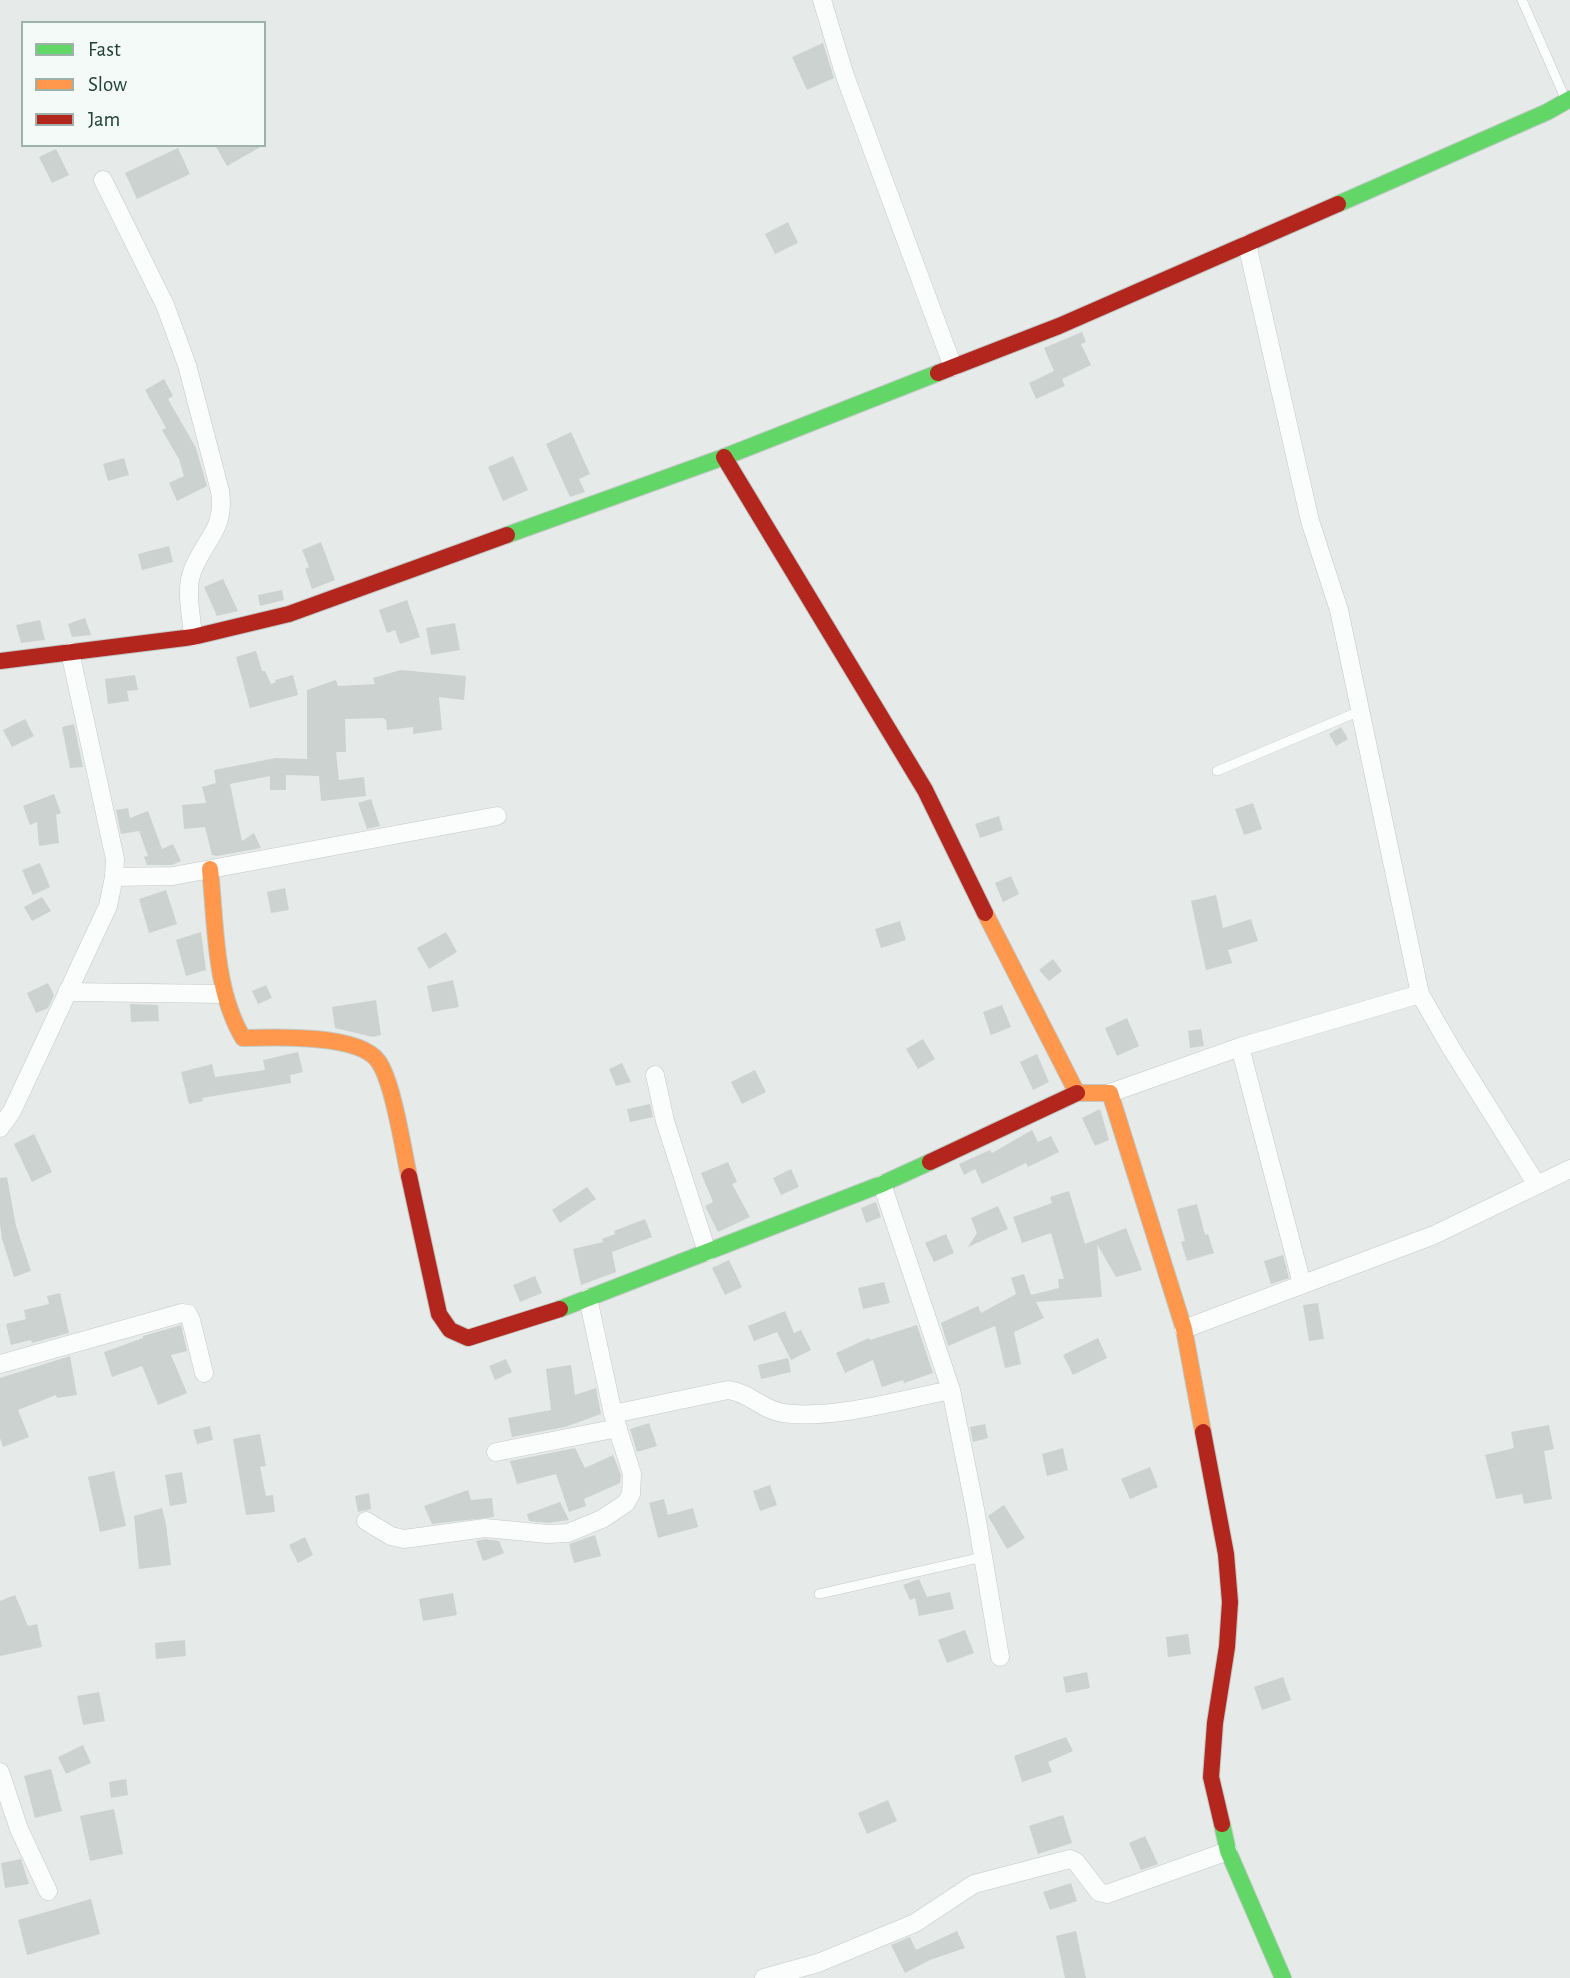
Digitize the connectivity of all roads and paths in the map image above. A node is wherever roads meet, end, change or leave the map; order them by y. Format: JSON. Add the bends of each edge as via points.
{"nodes":[{"id":1,"x":822,"y":0,"type":"edge"},
{"id":2,"x":1522,"y":0,"type":"edge"},
{"id":3,"x":1568,"y":100,"type":"edge"},
{"id":4,"x":103,"y":180,"type":"dead end"},
{"id":5,"x":1247,"y":244,"type":"junction"},
{"id":6,"x":953,"y":368,"type":"junction"},
{"id":7,"x":724,"y":457,"type":"junction"},
{"id":8,"x":193,"y":638,"type":"junction"},
{"id":9,"x":70,"y":652,"type":"junction"},
{"id":10,"x":0,"y":661,"type":"edge"},
{"id":11,"x":1360,"y":711,"type":"junction"},
{"id":12,"x":1217,"y":771,"type":"dead end"},
{"id":13,"x":497,"y":816,"type":"dead end"},
{"id":14,"x":210,"y":869,"type":"junction"},
{"id":15,"x":114,"y":877,"type":"junction"},
{"id":16,"x":66,"y":992,"type":"junction"},
{"id":17,"x":1420,"y":993,"type":"junction"},
{"id":18,"x":225,"y":994,"type":"junction"},
{"id":19,"x":1240,"y":1047,"type":"junction"},
{"id":20,"x":655,"y":1075,"type":"dead end"},
{"id":21,"x":1077,"y":1093,"type":"junction"},
{"id":22,"x":1110,"y":1093,"type":"junction"},
{"id":23,"x":0,"y":1128,"type":"edge"},
{"id":24,"x":1570,"y":1169,"type":"edge"},
{"id":25,"x":882,"y":1184,"type":"junction"},
{"id":26,"x":1537,"y":1185,"type":"junction"},
{"id":27,"x":707,"y":1252,"type":"junction"},
{"id":28,"x":1302,"y":1284,"type":"junction"},
{"id":29,"x":588,"y":1298,"type":"junction"},
{"id":30,"x":1184,"y":1328,"type":"junction"},
{"id":31,"x":0,"y":1364,"type":"edge"},
{"id":32,"x":204,"y":1373,"type":"dead end"},
{"id":33,"x":951,"y":1390,"type":"junction"},
{"id":34,"x":616,"y":1421,"type":"junction"},
{"id":35,"x":496,"y":1452,"type":"dead end"},
{"id":36,"x":366,"y":1521,"type":"dead end"},
{"id":37,"x":983,"y":1557,"type":"junction"},
{"id":38,"x":819,"y":1594,"type":"dead end"},
{"id":39,"x":1000,"y":1657,"type":"dead end"},
{"id":40,"x":0,"y":1772,"type":"edge"},
{"id":41,"x":1228,"y":1851,"type":"junction"},
{"id":42,"x":48,"y":1891,"type":"dead end"},
{"id":43,"x":764,"y":1978,"type":"edge"},
{"id":44,"x":1283,"y":1978,"type":"edge"}],
"edges":[{"from":1,"to":6,"type":"street","via":[[845,76]]},
{"from":2,"to":3,"type":"lane"},
{"from":3,"to":5,"type":"street"},
{"from":4,"to":8,"type":"street","via":[[165,304],[187,365],[220,491],[219,523],[191,572]]},
{"from":5,"to":6,"type":"street"},
{"from":5,"to":11,"type":"street","via":[[1310,521],[1339,610]]},
{"from":6,"to":7,"type":"street"},
{"from":7,"to":8,"type":"street","via":[[289,614]]},
{"from":7,"to":21,"type":"street","via":[[925,790]]},
{"from":8,"to":9,"type":"street"},
{"from":9,"to":10,"type":"street"},
{"from":9,"to":15,"type":"street","via":[[105,807]]},
{"from":11,"to":12,"type":"lane"},
{"from":11,"to":17,"type":"street"},
{"from":13,"to":14,"type":"street"},
{"from":14,"to":15,"type":"street","via":[[173,876]]},
{"from":14,"to":18,"type":"street"},
{"from":15,"to":16,"type":"street","via":[[108,906]]},
{"from":16,"to":18,"type":"street"},
{"from":16,"to":23,"type":"street"},
{"from":17,"to":19,"type":"street"},
{"from":17,"to":26,"type":"street"},
{"from":18,"to":29,"type":"street","via":[[235,1028],[243,1038],[293,1036],[359,1047],[379,1059],[439,1314],[454,1336],[468,1339]]},
{"from":19,"to":22,"type":"street"},
{"from":19,"to":28,"type":"street"},
{"from":20,"to":27,"type":"street"},
{"from":21,"to":22,"type":"street"},
{"from":21,"to":25,"type":"street"},
{"from":22,"to":30,"type":"street"},
{"from":24,"to":26,"type":"street"},
{"from":25,"to":27,"type":"street"},
{"from":25,"to":33,"type":"street"},
{"from":26,"to":28,"type":"street","via":[[1434,1235]]},
{"from":27,"to":29,"type":"street"},
{"from":28,"to":30,"type":"street"},
{"from":29,"to":34,"type":"street"},
{"from":30,"to":41,"type":"street","via":[[1227,1566],[1227,1647],[1214,1723],[1211,1777]]},
{"from":31,"to":32,"type":"street","via":[[182,1313],[191,1320]]},
{"from":33,"to":34,"type":"street","via":[[829,1414],[782,1413],[741,1391],[728,1390]]},
{"from":33,"to":37,"type":"street"},
{"from":34,"to":35,"type":"street"},
{"from":34,"to":36,"type":"street","via":[[632,1474],[631,1494],[626,1503],[585,1528],[548,1534],[485,1528],[404,1539]]},
{"from":37,"to":38,"type":"lane"},
{"from":37,"to":39,"type":"street"},
{"from":40,"to":42,"type":"street","via":[[19,1829]]},
{"from":41,"to":43,"type":"street","via":[[1107,1894],[1099,1892],[1070,1859],[983,1881],[915,1923],[818,1963]]},
{"from":41,"to":44,"type":"street"}]}
